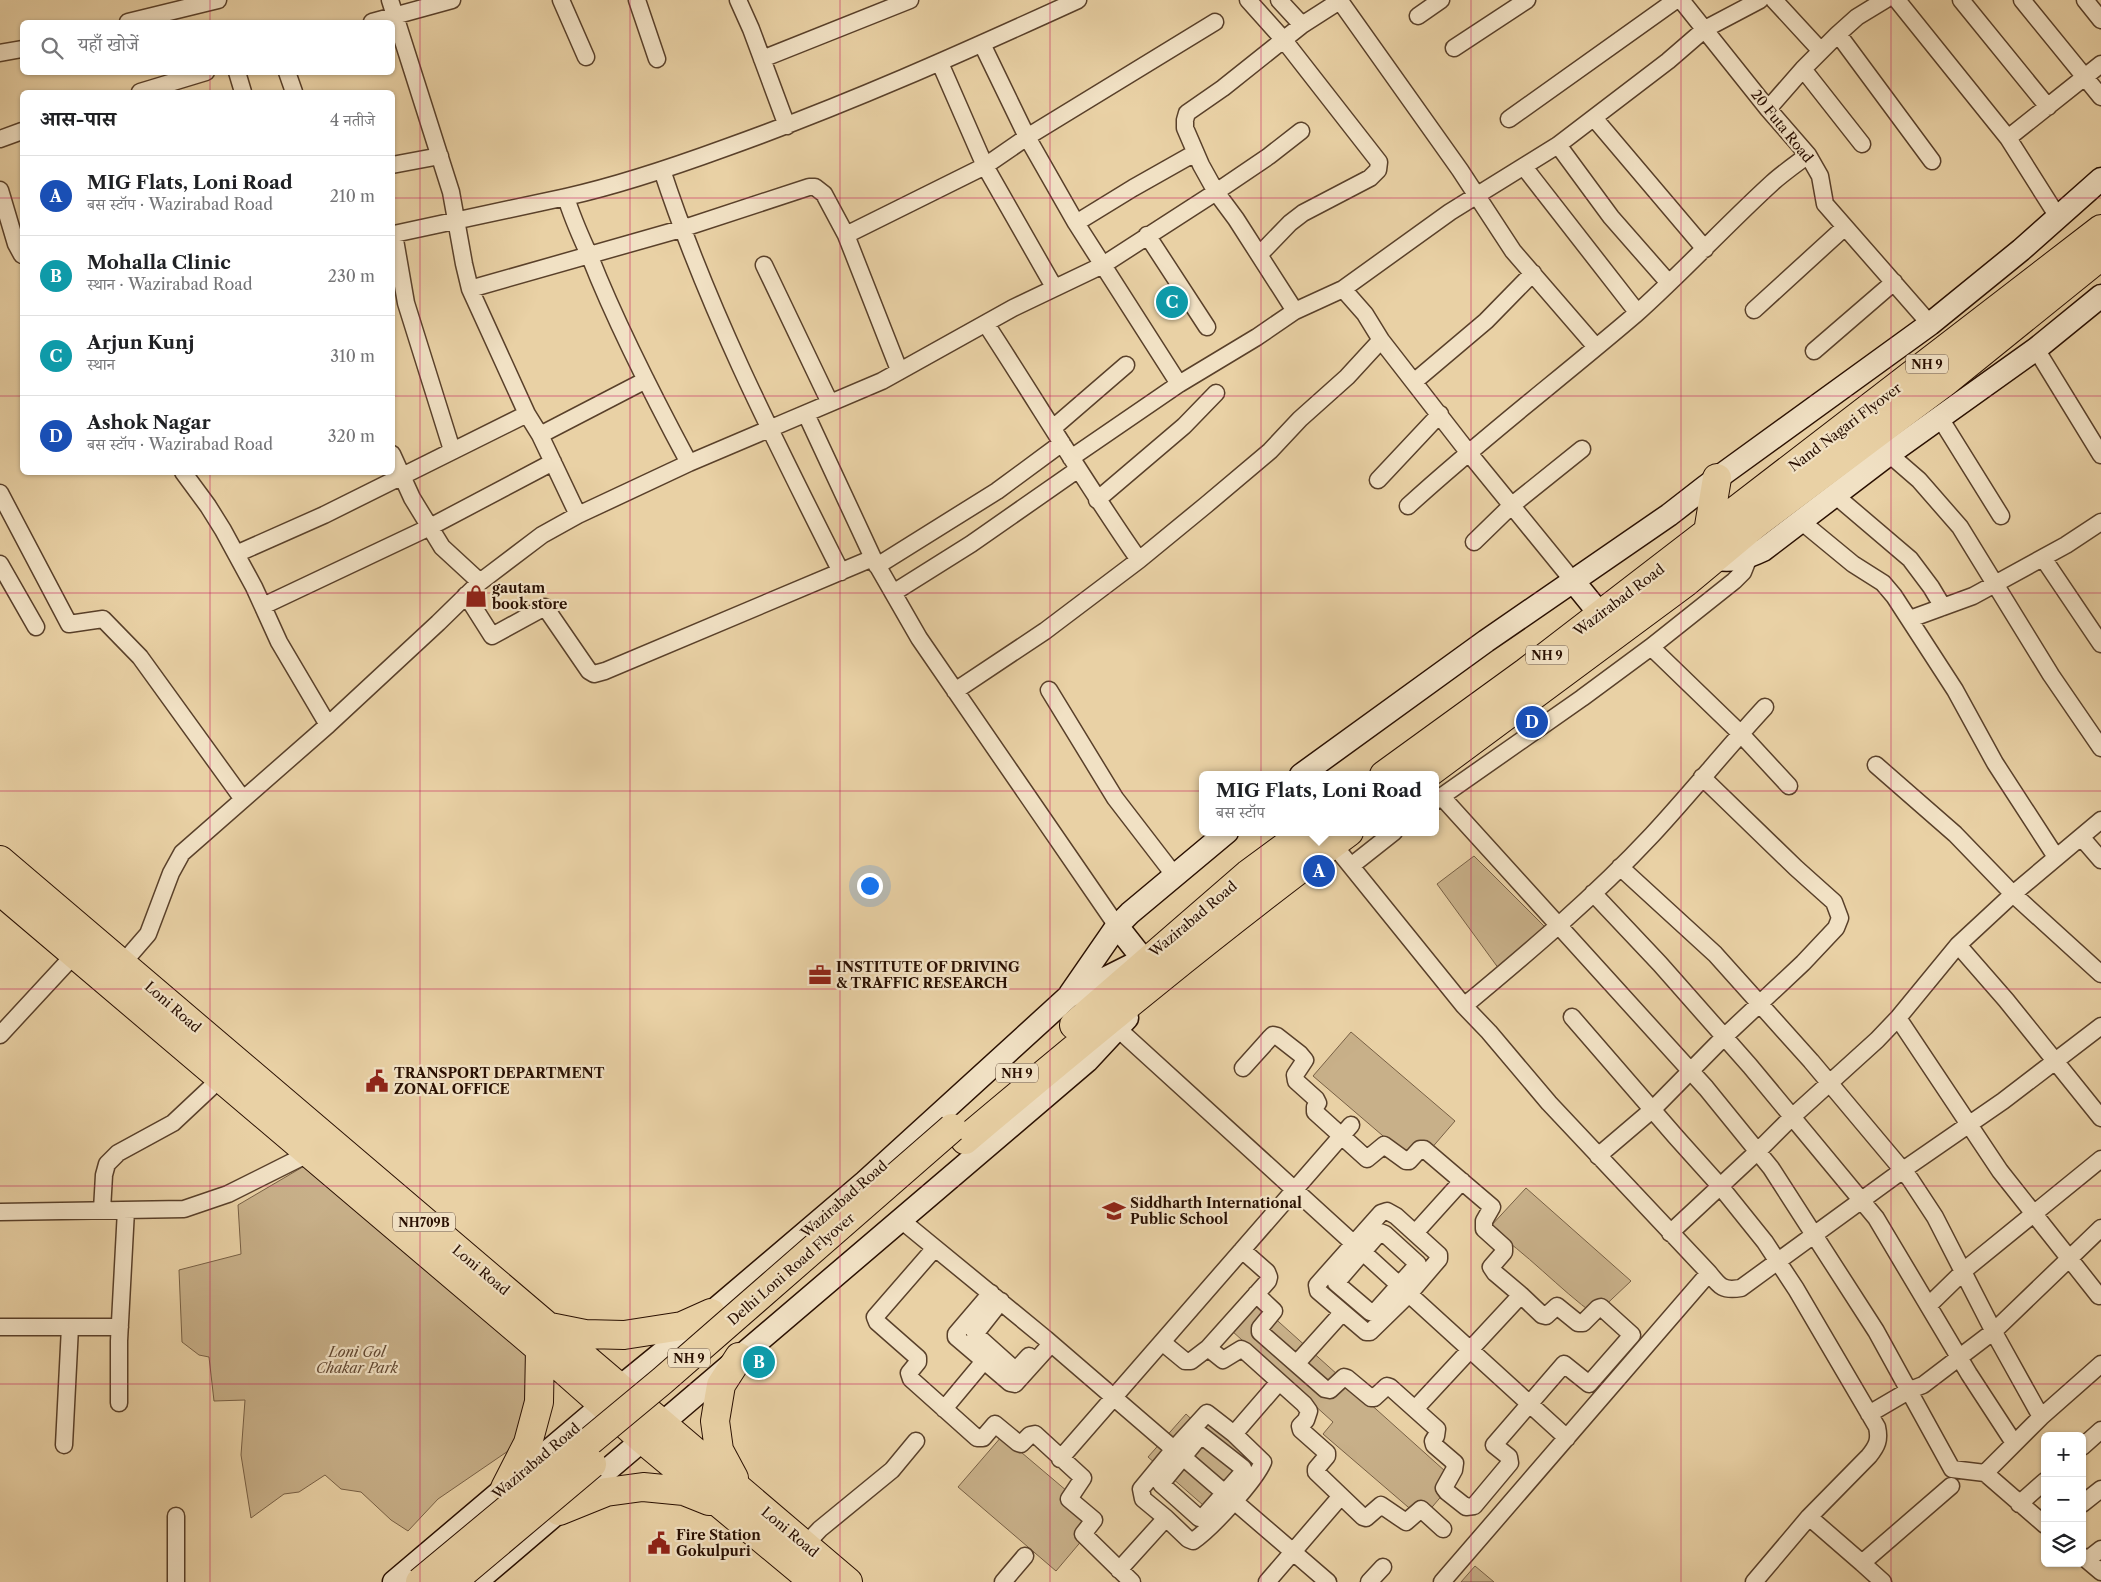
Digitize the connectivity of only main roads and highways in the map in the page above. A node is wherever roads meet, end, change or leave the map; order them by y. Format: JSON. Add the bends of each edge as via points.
{"nodes":[{"id":1,"x":2101,"y":229,"type":"edge"},
{"id":2,"x":2101,"y":256,"type":"edge"},
{"id":3,"x":1717,"y":478,"type":"road end"},
{"id":4,"x":1755,"y":511,"type":"junction"},
{"id":5,"x":1708,"y":532,"type":"junction"},
{"id":6,"x":1714,"y":559,"type":"joint"},
{"id":7,"x":1390,"y":771,"type":"edge"},
{"id":8,"x":1439,"y":786,"type":"edge"},
{"id":9,"x":1293,"y":836,"type":"edge"},
{"id":10,"x":1341,"y":838,"type":"edge"},
{"id":11,"x":0,"y":860,"type":"edge"},
{"id":12,"x":0,"y":890,"type":"edge"},
{"id":13,"x":1157,"y":961,"type":"junction"},
{"id":14,"x":1091,"y":1018,"type":"junction"},
{"id":15,"x":318,"y":1145,"type":"junction"},
{"id":16,"x":711,"y":1313,"type":"road end"},
{"id":17,"x":543,"y":1338,"type":"junction"},
{"id":18,"x":739,"y":1357,"type":"road end"},
{"id":19,"x":505,"y":1488,"type":"road end"},
{"id":20,"x":734,"y":1499,"type":"junction"},
{"id":21,"x":569,"y":1503,"type":"road end"},
{"id":22,"x":420,"y":1582,"type":"edge"},
{"id":23,"x":452,"y":1582,"type":"edge"},
{"id":24,"x":814,"y":1582,"type":"edge"},
{"id":25,"x":848,"y":1582,"type":"edge"}],
"edges":[{"from":1,"to":4,"type":"highway","name":"Nand Nagari Flyover","number":"NH 9"},
{"from":2,"to":4,"type":"highway","name":"Nand Nagari Flyover","number":"NH 9","via":[[1945,382]]},
{"from":3,"to":5,"type":"highway"},
{"from":4,"to":5,"type":"highway","name":"Nand Nagari Flyover","number":"NH 9"},
{"from":4,"to":6,"type":"highway","name":"Nand Nagari Flyover","number":"NH 9"},
{"from":5,"to":7,"type":"highway","name":"Wazirabad Road","number":"NH 9","via":[[1526,672]]},
{"from":6,"to":8,"type":"highway","name":"Wazirabad Road","number":"NH 9"},
{"from":9,"to":13,"type":"highway","name":"Wazirabad Road","number":"NH 9"},
{"from":10,"to":13,"type":"highway","name":"Wazirabad Road","number":"NH 9","via":[[1260,898]]},
{"from":11,"to":15,"type":"highway","name":"Loni Road","number":"NH709B","via":[[122,964]]},
{"from":12,"to":15,"type":"highway","name":"Loni Road","number":"NH709B","via":[[221,1078]]},
{"from":13,"to":14,"type":"highway","name":"Delhi Loni Road Flyover","number":"NH 9"},
{"from":14,"to":22,"type":"highway","name":"Delhi Loni Road Flyover","number":"NH 9","bridge":true},
{"from":14,"to":23,"type":"highway","name":"Delhi Loni Road Flyover","number":"NH 9","bridge":true,"via":[[973,1134]]},
{"from":15,"to":17,"type":"highway","name":"Loni Road","number":"NH709B"},
{"from":16,"to":17,"type":"highway","via":[[682,1326],[624,1335]]},
{"from":17,"to":19,"type":"highway","via":[[537,1410],[528,1443]]},
{"from":17,"to":20,"type":"highway","name":"Loni Road","number":"NH709B"},
{"from":18,"to":20,"type":"highway","via":[[721,1385],[715,1421],[719,1450]]},
{"from":20,"to":21,"type":"highway","via":[[643,1487],[606,1492]]},
{"from":20,"to":24,"type":"highway","name":"Loni Road","number":"NH709B"},
{"from":20,"to":25,"type":"highway","name":"Loni Road","number":"NH709B","via":[[805,1545]]}]}
